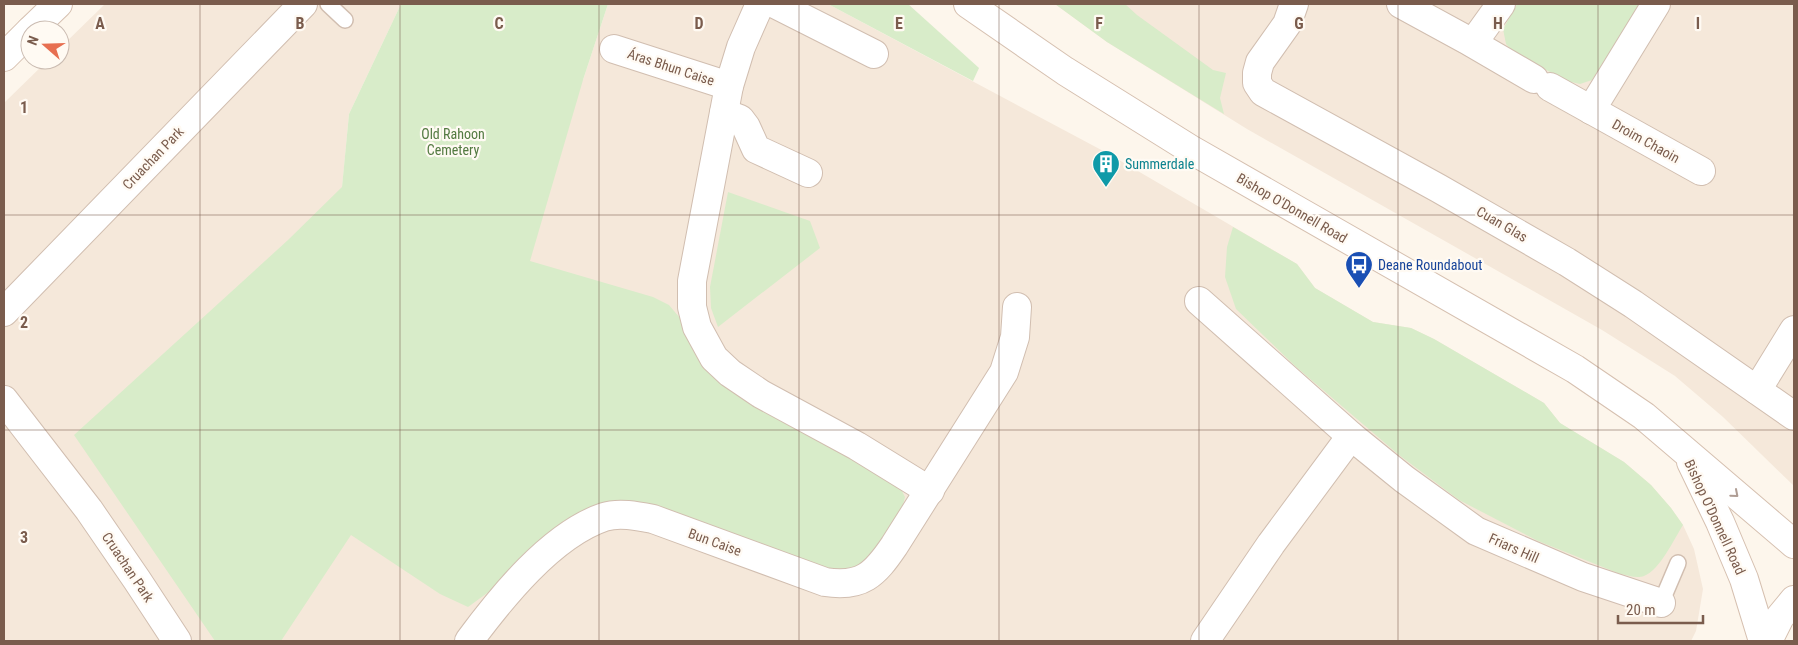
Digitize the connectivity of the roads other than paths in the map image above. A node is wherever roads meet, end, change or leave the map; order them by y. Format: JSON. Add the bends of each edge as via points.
{"nodes":[{"id":1,"x":58,"y":4,"type":"edge"},
{"id":2,"x":303,"y":4,"type":"edge"},
{"id":3,"x":328,"y":4,"type":"edge"},
{"id":4,"x":760,"y":4,"type":"edge"},
{"id":5,"x":775,"y":4,"type":"edge"},
{"id":6,"x":968,"y":4,"type":"edge"},
{"id":7,"x":993,"y":4,"type":"edge"},
{"id":8,"x":1294,"y":4,"type":"edge"},
{"id":9,"x":1401,"y":4,"type":"edge"},
{"id":10,"x":1501,"y":4,"type":"edge"},
{"id":11,"x":1656,"y":4,"type":"edge"},
{"id":12,"x":42,"y":20,"type":"edge"},
{"id":13,"x":345,"y":20,"type":"dead end"},
{"id":14,"x":20,"y":42,"type":"edge"},
{"id":15,"x":1027,"y":43,"type":"junction"},
{"id":16,"x":1473,"y":43,"type":"junction"},
{"id":17,"x":614,"y":49,"type":"dead end"},
{"id":18,"x":874,"y":54,"type":"dead end"},
{"id":19,"x":4,"y":57,"type":"edge"},
{"id":20,"x":728,"y":86,"type":"junction"},
{"id":21,"x":1591,"y":110,"type":"junction"},
{"id":22,"x":722,"y":120,"type":"junction"},
{"id":23,"x":1701,"y":171,"type":"dead end"},
{"id":24,"x":808,"y":173,"type":"dead end"},
{"id":25,"x":1199,"y":301,"type":"dead end"},
{"id":26,"x":1017,"y":307,"type":"dead end"},
{"id":27,"x":4,"y":312,"type":"edge"},
{"id":28,"x":1794,"y":330,"type":"edge"},
{"id":29,"x":1757,"y":390,"type":"junction"},
{"id":30,"x":4,"y":400,"type":"edge"},
{"id":31,"x":1794,"y":416,"type":"edge"},
{"id":32,"x":1351,"y":436,"type":"junction"},
{"id":33,"x":1685,"y":450,"type":"junction"},
{"id":34,"x":930,"y":491,"type":"junction"},
{"id":35,"x":1794,"y":544,"type":"edge"},
{"id":36,"x":1678,"y":563,"type":"dead end"},
{"id":37,"x":1794,"y":600,"type":"edge"},
{"id":38,"x":1661,"y":603,"type":"joint"},
{"id":39,"x":177,"y":641,"type":"edge"},
{"id":40,"x":469,"y":641,"type":"edge"},
{"id":41,"x":1204,"y":641,"type":"edge"},
{"id":42,"x":1763,"y":641,"type":"edge"},
{"id":43,"x":1768,"y":641,"type":"edge"}],
"edges":[{"from":1,"to":12,"type":"street"},
{"from":2,"to":27,"type":"street","name":"Cruachan Park"},
{"from":3,"to":13,"type":"lane"},
{"from":4,"to":20,"type":"street","name":"Áras Bhun Caise","via":[[740,47]]},
{"from":5,"to":18,"type":"street"},
{"from":6,"to":15,"type":"street","name":"Bishop O'Donnell Road"},
{"from":7,"to":15,"type":"street","name":"Bishop O'Donnell Road"},
{"from":8,"to":29,"type":"street","name":"Cuan Glas","via":[[1287,24],[1260,62],[1257,83],[1264,92],[1567,262]]},
{"from":9,"to":16,"type":"street","name":"Droim Chaoin"},
{"from":10,"to":16,"type":"street"},
{"from":11,"to":21,"type":"street"},
{"from":14,"to":19,"type":"street"},
{"from":15,"to":33,"type":"street","name":"Bishop O'Donnell Road","via":[[1103,96],[1221,168],[1575,369],[1644,416]]},
{"from":16,"to":21,"type":"street","name":"Droim Chaoin"},
{"from":17,"to":20,"type":"street","name":"Áras Bhun Caise"},
{"from":20,"to":22,"type":"street","name":"Áras Bhun Caise"},
{"from":21,"to":23,"type":"street","name":"Droim Chaoin"},
{"from":22,"to":24,"type":"street","via":[[740,119],[756,149]]},
{"from":22,"to":34,"type":"street","via":[[692,281],[692,307],[697,327],[710,351],[730,372],[756,390]]},
{"from":25,"to":32,"type":"street","name":"Friars Hill"},
{"from":26,"to":34,"type":"street","name":"Bun Caise","via":[[1015,337],[1004,372]]},
{"from":28,"to":29,"type":"street"},
{"from":29,"to":31,"type":"street","name":"Cuan Glas"},
{"from":30,"to":39,"type":"street","name":"Cruachan Park","via":[[89,510]]},
{"from":32,"to":38,"type":"street","name":"Friars Hill","via":[[1476,531],[1583,577]]},
{"from":32,"to":41,"type":"street"},
{"from":33,"to":35,"type":"street","name":"Bishop O'Donnell Road","one_way":true},
{"from":33,"to":42,"type":"street","name":"Bishop O'Donnell Road","via":[[1744,579]]},
{"from":34,"to":40,"type":"street","name":"Bun Caise","via":[[876,570],[848,585],[826,582],[653,519],[604,517],[569,536],[513,585]]},
{"from":36,"to":38,"type":"lane","name":"Friars Hill"},
{"from":37,"to":43,"type":"street","via":[[1780,617]]}]}
